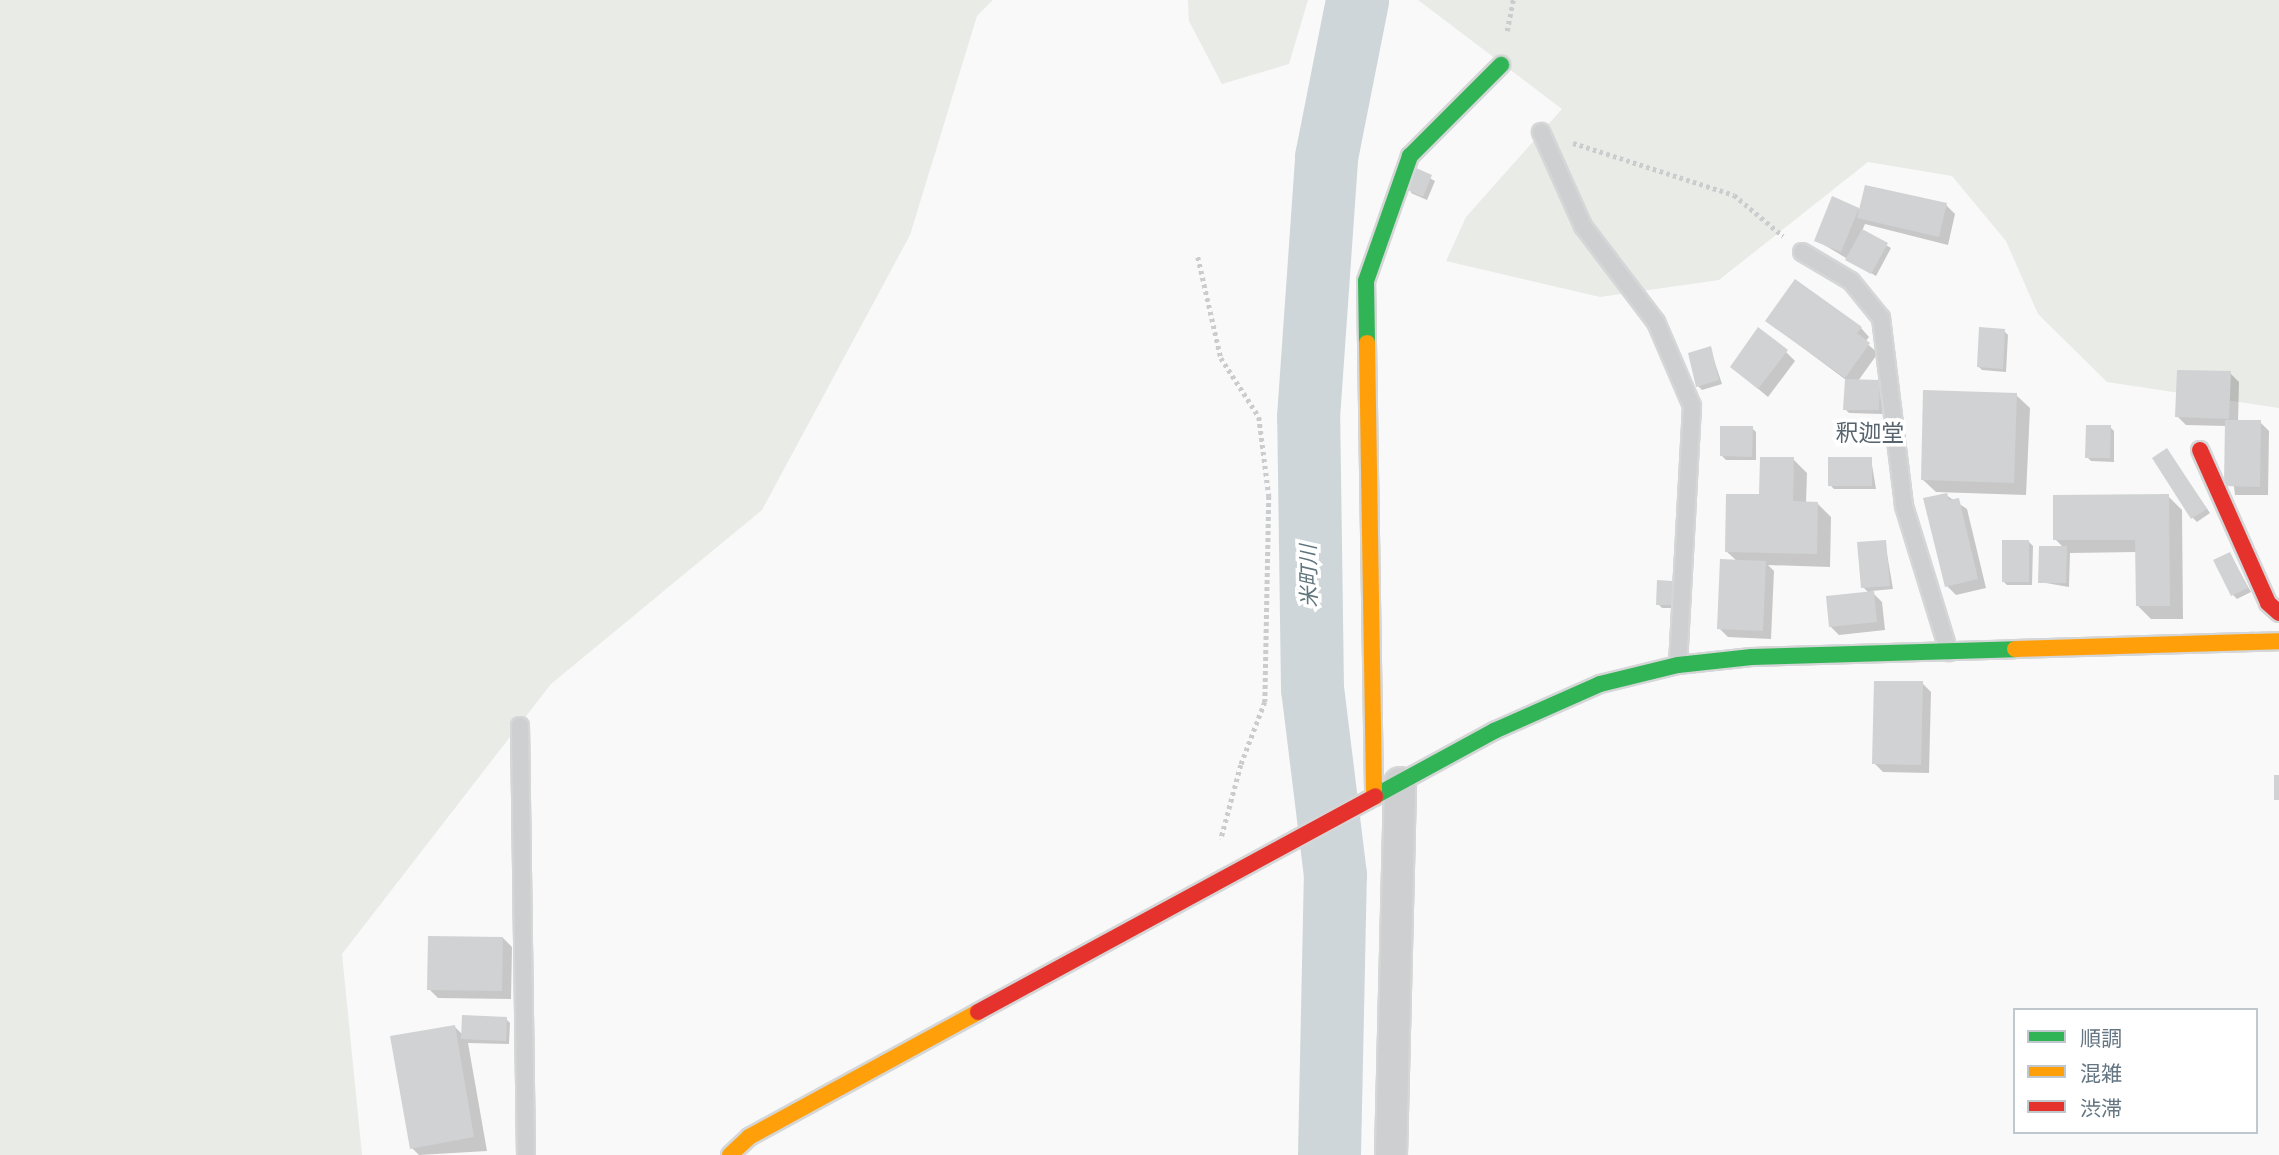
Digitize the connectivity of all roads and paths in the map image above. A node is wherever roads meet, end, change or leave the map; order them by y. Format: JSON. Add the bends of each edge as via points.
{"nodes":[{"id":1,"x":1513,"y":0,"type":"edge"},
{"id":2,"x":1501,"y":65,"type":"joint"},
{"id":3,"x":1541,"y":132,"type":"joint"},
{"id":4,"x":1802,"y":252,"type":"joint"},
{"id":5,"x":1198,"y":257,"type":"dead end"},
{"id":6,"x":2200,"y":450,"type":"dead end"},
{"id":7,"x":2279,"y":613,"type":"edge"},
{"id":8,"x":2279,"y":641,"type":"edge"},
{"id":9,"x":1949,"y":652,"type":"junction"},
{"id":10,"x":1678,"y":665,"type":"junction"},
{"id":11,"x":520,"y":726,"type":"dead end"},
{"id":12,"x":1379,"y":794,"type":"junction"},
{"id":13,"x":1209,"y":887,"type":"junction"},
{"id":14,"x":526,"y":1155,"type":"edge"},
{"id":15,"x":730,"y":1155,"type":"edge"},
{"id":16,"x":1391,"y":1155,"type":"edge"}],
"edges":[{"from":1,"to":2,"type":"path"},
{"from":2,"to":12,"type":"street","via":[[1410,156],[1366,281]]},
{"from":3,"to":4,"type":"path","via":[[1734,195]]},
{"from":3,"to":10,"type":"lane","via":[[1583,226],[1656,321],[1692,406]]},
{"from":4,"to":9,"type":"lane","via":[[1851,281],[1881,318],[1904,506]]},
{"from":5,"to":13,"type":"path","via":[[1221,358],[1259,417],[1269,496],[1265,702],[1241,765]]},
{"from":6,"to":7,"type":"street","via":[[2268,603]]},
{"from":8,"to":9,"type":"street"},
{"from":9,"to":10,"type":"street","via":[[1752,657]]},
{"from":10,"to":12,"type":"street","via":[[1600,684],[1494,731]]},
{"from":11,"to":14,"type":"lane"},
{"from":12,"to":13,"type":"street"},
{"from":12,"to":16,"type":"street"},
{"from":13,"to":15,"type":"street","via":[[749,1137]]}]}
